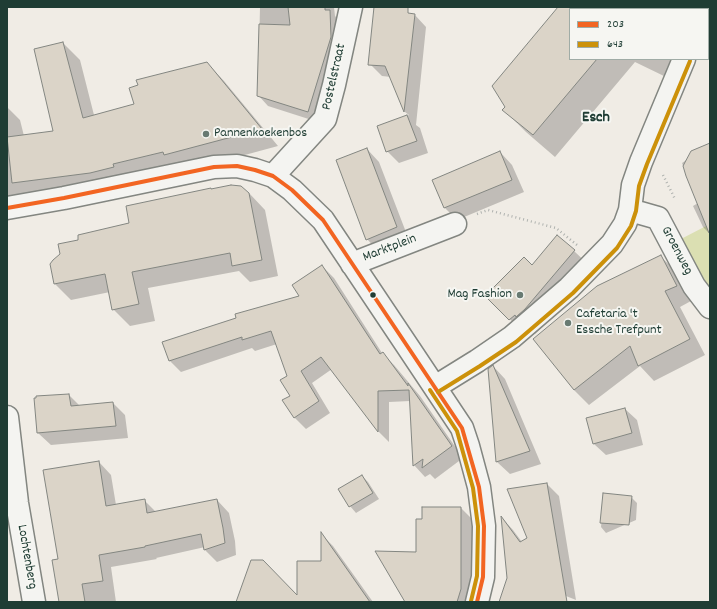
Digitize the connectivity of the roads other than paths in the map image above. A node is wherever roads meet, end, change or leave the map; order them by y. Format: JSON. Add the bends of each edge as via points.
{"nodes":[{"id":1,"x":351,"y":7,"type":"edge"},
{"id":2,"x":684,"y":60,"type":"edge"},
{"id":3,"x":273,"y":176,"type":"junction"},
{"id":4,"x":7,"y":208,"type":"edge"},
{"id":5,"x":630,"y":210,"type":"junction"},
{"id":6,"x":455,"y":224,"type":"road end"},
{"id":7,"x":352,"y":264,"type":"junction"},
{"id":8,"x":710,"y":307,"type":"edge"},
{"id":9,"x":435,"y":387,"type":"junction"},
{"id":10,"x":7,"y":417,"type":"edge"},
{"id":11,"x":34,"y":602,"type":"edge"},
{"id":12,"x":477,"y":602,"type":"edge"}],
"edges":[{"from":1,"to":3,"type":"street","name":"Postelstraat","via":[[325,118]]},
{"from":2,"to":5,"type":"street","via":[[641,162]]},
{"from":3,"to":4,"type":"street","via":[[237,166],[214,167]]},
{"from":3,"to":7,"type":"street","via":[[292,190],[323,220]]},
{"from":5,"to":8,"type":"street","name":"Groenweg","via":[[658,218],[694,286]]},
{"from":5,"to":9,"type":"street","via":[[625,224],[612,244],[569,288],[512,337]]},
{"from":6,"to":7,"type":"street","name":"Marktplein"},
{"from":7,"to":9,"type":"street","name":"Marktplein"},
{"from":9,"to":12,"type":"street","name":"Marktplein","via":[[462,428],[479,487],[484,533],[483,577]]},
{"from":10,"to":11,"type":"street","name":"Lochtenberg","via":[[17,503]]}]}
